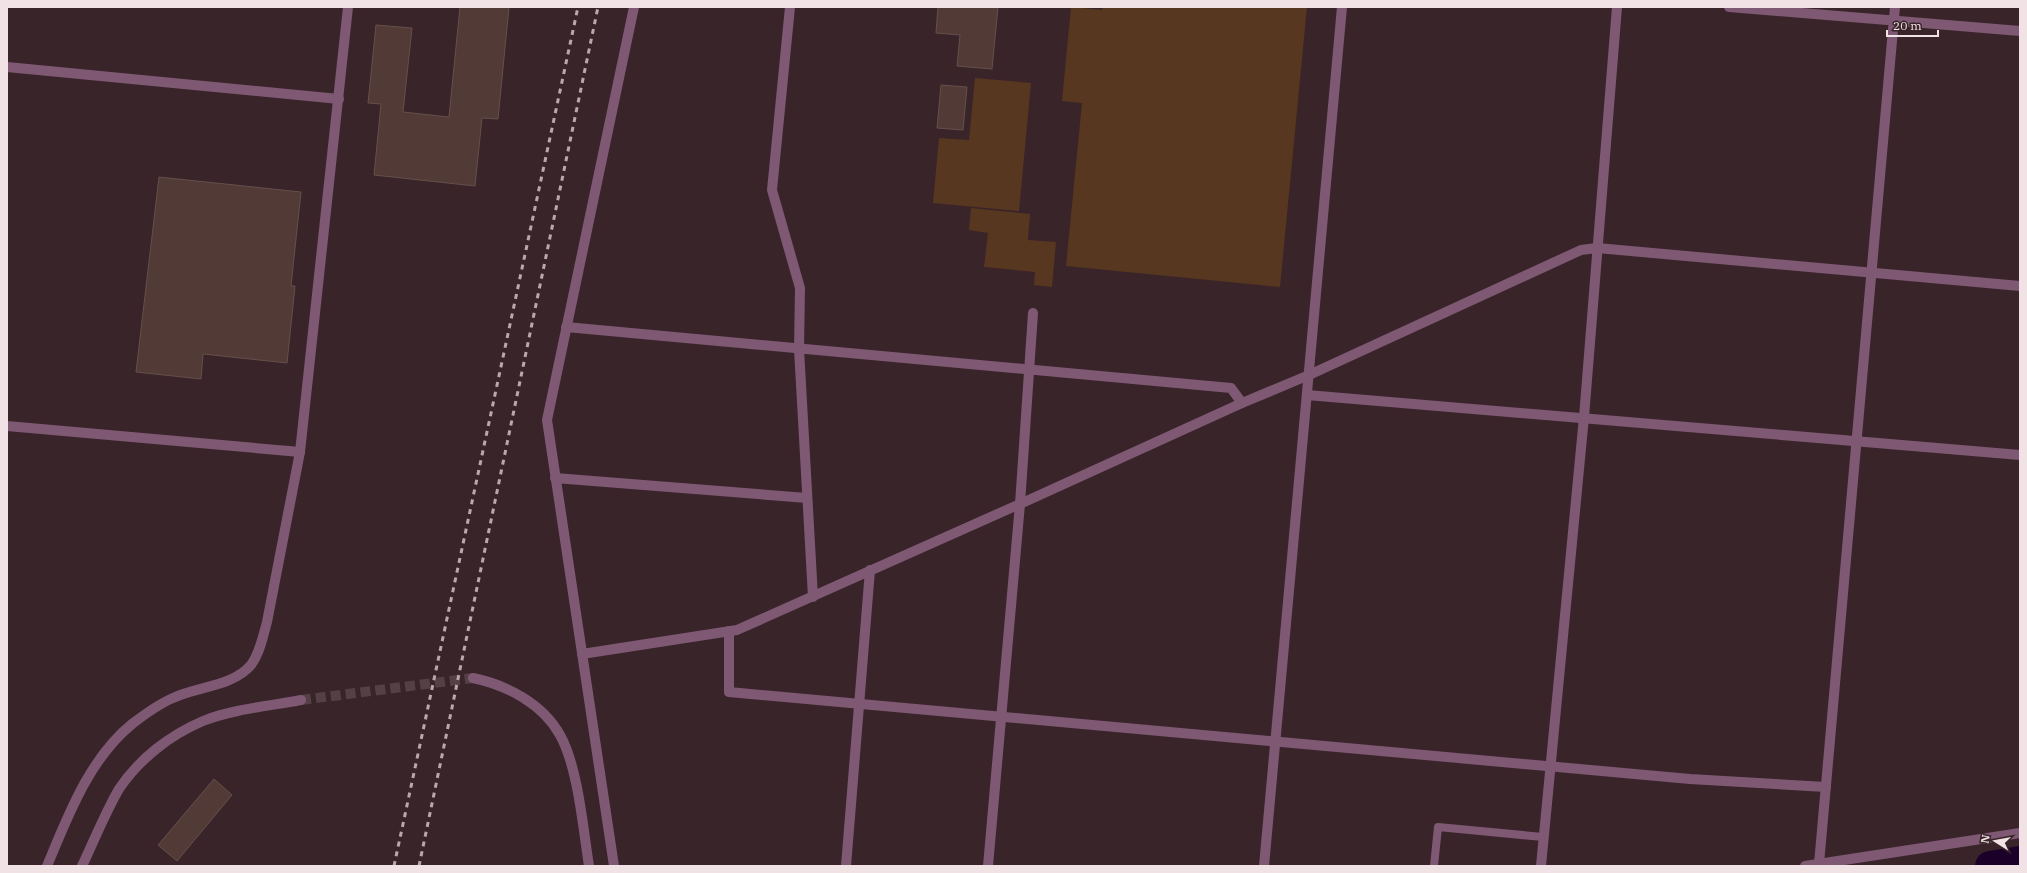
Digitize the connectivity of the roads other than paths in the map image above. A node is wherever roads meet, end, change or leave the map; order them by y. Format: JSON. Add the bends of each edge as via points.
{"nodes":[{"id":1,"x":348,"y":7,"type":"edge"},
{"id":2,"x":634,"y":7,"type":"edge"},
{"id":3,"x":790,"y":7,"type":"edge"},
{"id":4,"x":1342,"y":7,"type":"edge"},
{"id":5,"x":1617,"y":7,"type":"edge"},
{"id":6,"x":1729,"y":7,"type":"edge"},
{"id":7,"x":1895,"y":7,"type":"edge"},
{"id":8,"x":1893,"y":21,"type":"junction"},
{"id":9,"x":2020,"y":31,"type":"edge"},
{"id":10,"x":7,"y":67,"type":"edge"},
{"id":11,"x":339,"y":99,"type":"junction"},
{"id":12,"x":1597,"y":248,"type":"junction"},
{"id":13,"x":1873,"y":272,"type":"junction"},
{"id":14,"x":2020,"y":286,"type":"edge"},
{"id":15,"x":1033,"y":313,"type":"dead end"},
{"id":16,"x":566,"y":327,"type":"junction"},
{"id":17,"x":799,"y":349,"type":"junction"},
{"id":18,"x":1030,"y":371,"type":"junction"},
{"id":19,"x":1309,"y":375,"type":"junction"},
{"id":20,"x":1307,"y":395,"type":"junction"},
{"id":21,"x":1242,"y":403,"type":"junction"},
{"id":22,"x":1584,"y":417,"type":"junction"},
{"id":23,"x":7,"y":426,"type":"edge"},
{"id":24,"x":1857,"y":443,"type":"junction"},
{"id":25,"x":300,"y":452,"type":"junction"},
{"id":26,"x":2020,"y":455,"type":"edge"},
{"id":27,"x":555,"y":478,"type":"junction"},
{"id":28,"x":807,"y":498,"type":"junction"},
{"id":29,"x":1020,"y":504,"type":"junction"},
{"id":30,"x":870,"y":570,"type":"junction"},
{"id":31,"x":813,"y":597,"type":"junction"},
{"id":32,"x":729,"y":631,"type":"junction"},
{"id":33,"x":582,"y":654,"type":"junction"},
{"id":34,"x":473,"y":678,"type":"tunnel mouth"},
{"id":35,"x":301,"y":700,"type":"tunnel mouth"},
{"id":36,"x":859,"y":703,"type":"junction"},
{"id":37,"x":1000,"y":716,"type":"junction"},
{"id":38,"x":1276,"y":740,"type":"junction"},
{"id":39,"x":1550,"y":765,"type":"junction"},
{"id":40,"x":1826,"y":787,"type":"junction"},
{"id":41,"x":2020,"y":833,"type":"edge"},
{"id":42,"x":1543,"y":837,"type":"junction"},
{"id":43,"x":1819,"y":864,"type":"junction"},
{"id":44,"x":47,"y":866,"type":"edge"},
{"id":45,"x":82,"y":866,"type":"edge"},
{"id":46,"x":589,"y":866,"type":"edge"},
{"id":47,"x":614,"y":866,"type":"edge"},
{"id":48,"x":846,"y":866,"type":"edge"},
{"id":49,"x":988,"y":866,"type":"edge"},
{"id":50,"x":1264,"y":866,"type":"edge"},
{"id":51,"x":1434,"y":866,"type":"edge"},
{"id":52,"x":1541,"y":866,"type":"edge"},
{"id":53,"x":1805,"y":866,"type":"edge"}],
"edges":[{"from":1,"to":11,"type":"street"},
{"from":2,"to":16,"type":"street"},
{"from":3,"to":17,"type":"street","via":[[772,190],[800,288]]},
{"from":4,"to":19,"type":"street"},
{"from":5,"to":12,"type":"street"},
{"from":6,"to":8,"type":"street"},
{"from":7,"to":8,"type":"street"},
{"from":8,"to":9,"type":"street"},
{"from":8,"to":13,"type":"street"},
{"from":10,"to":11,"type":"street"},
{"from":11,"to":25,"type":"street"},
{"from":12,"to":13,"type":"street"},
{"from":12,"to":19,"type":"street","via":[[1581,250]]},
{"from":12,"to":22,"type":"street"},
{"from":13,"to":14,"type":"street"},
{"from":13,"to":24,"type":"street"},
{"from":15,"to":18,"type":"street"},
{"from":16,"to":17,"type":"street"},
{"from":16,"to":27,"type":"street","via":[[547,420]]},
{"from":17,"to":18,"type":"street"},
{"from":17,"to":28,"type":"street"},
{"from":18,"to":21,"type":"street","via":[[1231,388]]},
{"from":18,"to":29,"type":"street"},
{"from":19,"to":20,"type":"street"},
{"from":19,"to":21,"type":"street"},
{"from":20,"to":22,"type":"street"},
{"from":20,"to":38,"type":"street"},
{"from":21,"to":29,"type":"street"},
{"from":22,"to":24,"type":"street"},
{"from":22,"to":39,"type":"street"},
{"from":23,"to":25,"type":"street"},
{"from":24,"to":26,"type":"street"},
{"from":24,"to":40,"type":"street"},
{"from":25,"to":44,"type":"street","via":[[267,622],[252,664],[232,679],[174,697],[155,707],[113,741],[90,774]]},
{"from":27,"to":28,"type":"street"},
{"from":27,"to":33,"type":"street"},
{"from":28,"to":31,"type":"street"},
{"from":29,"to":30,"type":"street"},
{"from":29,"to":37,"type":"street"},
{"from":30,"to":31,"type":"street"},
{"from":30,"to":36,"type":"street"},
{"from":31,"to":32,"type":"street","via":[[737,630]]},
{"from":32,"to":33,"type":"street"},
{"from":32,"to":36,"type":"street","via":[[729,692]]},
{"from":33,"to":47,"type":"street"},
{"from":34,"to":46,"type":"street","via":[[493,682],[508,689],[544,715],[560,735],[571,762]]},
{"from":35,"to":45,"type":"street","via":[[204,721],[176,735],[156,749],[135,768],[119,790]]},
{"from":36,"to":37,"type":"street"},
{"from":36,"to":48,"type":"street"},
{"from":37,"to":38,"type":"street"},
{"from":37,"to":49,"type":"street"},
{"from":38,"to":39,"type":"street"},
{"from":38,"to":50,"type":"street"},
{"from":39,"to":40,"type":"street","via":[[1690,779]]},
{"from":39,"to":42,"type":"street"},
{"from":40,"to":43,"type":"street"},
{"from":41,"to":43,"type":"street"},
{"from":42,"to":51,"type":"lane","via":[[1438,827]]},
{"from":42,"to":52,"type":"street"},
{"from":43,"to":53,"type":"street"}]}
